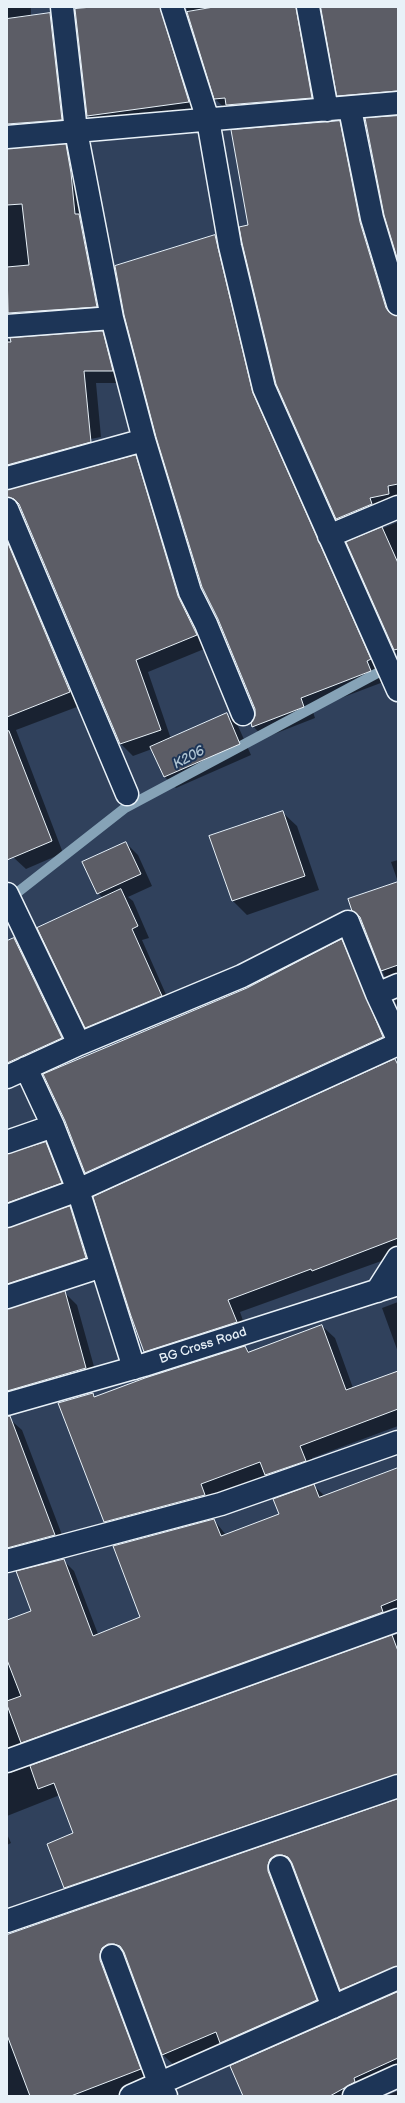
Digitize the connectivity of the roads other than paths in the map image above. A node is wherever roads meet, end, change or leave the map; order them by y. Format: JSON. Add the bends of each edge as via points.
{"nodes":[{"id":1,"x":62,"y":7,"type":"edge"},
{"id":2,"x":172,"y":7,"type":"edge"},
{"id":3,"x":308,"y":7,"type":"edge"},
{"id":4,"x":398,"y":103,"type":"edge"},
{"id":5,"x":350,"y":108,"type":"junction"},
{"id":6,"x":327,"y":110,"type":"junction"},
{"id":7,"x":208,"y":120,"type":"junction"},
{"id":8,"x":76,"y":131,"type":"junction"},
{"id":9,"x":7,"y":137,"type":"edge"},
{"id":10,"x":398,"y":304,"type":"edge"},
{"id":11,"x":112,"y":318,"type":"junction"},
{"id":12,"x":7,"y":326,"type":"edge"},
{"id":13,"x":144,"y":440,"type":"junction"},
{"id":14,"x":7,"y":478,"type":"edge"},
{"id":15,"x":398,"y":507,"type":"edge"},
{"id":16,"x":7,"y":509,"type":"edge"},
{"id":17,"x":329,"y":536,"type":"junction"},
{"id":18,"x":395,"y":682,"type":"edge"},
{"id":19,"x":243,"y":714,"type":"dead end"},
{"id":20,"x":128,"y":794,"type":"dead end"},
{"id":21,"x":7,"y":894,"type":"edge"},
{"id":22,"x":398,"y":985,"type":"edge"},
{"id":23,"x":377,"y":994,"type":"junction"},
{"id":24,"x":398,"y":1040,"type":"edge"},
{"id":25,"x":79,"y":1044,"type":"junction"},
{"id":26,"x":398,"y":1044,"type":"edge"},
{"id":27,"x":16,"y":1072,"type":"edge"},
{"id":28,"x":53,"y":1126,"type":"junction"},
{"id":29,"x":7,"y":1142,"type":"edge"},
{"id":30,"x":78,"y":1190,"type":"junction"},
{"id":31,"x":7,"y":1216,"type":"edge"},
{"id":32,"x":398,"y":1258,"type":"edge"},
{"id":33,"x":102,"y":1266,"type":"junction"},
{"id":34,"x":398,"y":1284,"type":"edge"},
{"id":35,"x":377,"y":1291,"type":"junction"},
{"id":36,"x":7,"y":1297,"type":"edge"},
{"id":37,"x":134,"y":1368,"type":"junction"},
{"id":38,"x":7,"y":1404,"type":"edge"},
{"id":39,"x":398,"y":1442,"type":"edge"},
{"id":40,"x":7,"y":1561,"type":"edge"},
{"id":41,"x":398,"y":1620,"type":"edge"},
{"id":42,"x":7,"y":1761,"type":"edge"},
{"id":43,"x":398,"y":1786,"type":"edge"},
{"id":44,"x":280,"y":1868,"type":"dead end"},
{"id":45,"x":7,"y":1921,"type":"edge"},
{"id":46,"x":112,"y":1956,"type":"dead end"},
{"id":47,"x":398,"y":1978,"type":"edge"},
{"id":48,"x":333,"y":2007,"type":"junction"},
{"id":49,"x":398,"y":2076,"type":"edge"},
{"id":50,"x":163,"y":2090,"type":"edge"},
{"id":51,"x":131,"y":2096,"type":"edge"},
{"id":52,"x":354,"y":2096,"type":"edge"}],
"edges":[{"from":1,"to":8,"type":"street"},
{"from":2,"to":7,"type":"street"},
{"from":3,"to":6,"type":"street"},
{"from":4,"to":5,"type":"street"},
{"from":5,"to":6,"type":"street"},
{"from":5,"to":10,"type":"street","via":[[372,218]]},
{"from":6,"to":7,"type":"street"},
{"from":7,"to":8,"type":"street"},
{"from":7,"to":17,"type":"street","via":[[230,246],[264,388]]},
{"from":8,"to":9,"type":"street"},
{"from":8,"to":11,"type":"street"},
{"from":11,"to":12,"type":"street"},
{"from":11,"to":13,"type":"street"},
{"from":13,"to":14,"type":"street"},
{"from":13,"to":19,"type":"street","via":[[190,592]]},
{"from":15,"to":17,"type":"street"},
{"from":16,"to":20,"type":"street"},
{"from":17,"to":18,"type":"street"},
{"from":21,"to":25,"type":"street"},
{"from":22,"to":23,"type":"street"},
{"from":23,"to":24,"type":"street"},
{"from":23,"to":25,"type":"street","via":[[348,922],[242,976]]},
{"from":25,"to":27,"type":"street"},
{"from":26,"to":30,"type":"street"},
{"from":27,"to":28,"type":"street"},
{"from":28,"to":29,"type":"street"},
{"from":28,"to":30,"type":"street"},
{"from":30,"to":31,"type":"street"},
{"from":30,"to":33,"type":"street"},
{"from":32,"to":35,"type":"street"},
{"from":33,"to":36,"type":"street"},
{"from":33,"to":37,"type":"street"},
{"from":34,"to":35,"type":"street","name":"BG Cross Road"},
{"from":35,"to":37,"type":"street","name":"BG Cross Road"},
{"from":37,"to":38,"type":"street","name":"BG Cross Road"},
{"from":39,"to":40,"type":"street","via":[[221,1504]]},
{"from":41,"to":42,"type":"street"},
{"from":43,"to":45,"type":"street"},
{"from":44,"to":48,"type":"street"},
{"from":46,"to":50,"type":"street"},
{"from":47,"to":48,"type":"street"},
{"from":48,"to":50,"type":"street"},
{"from":49,"to":52,"type":"street"},
{"from":50,"to":51,"type":"street"}]}
